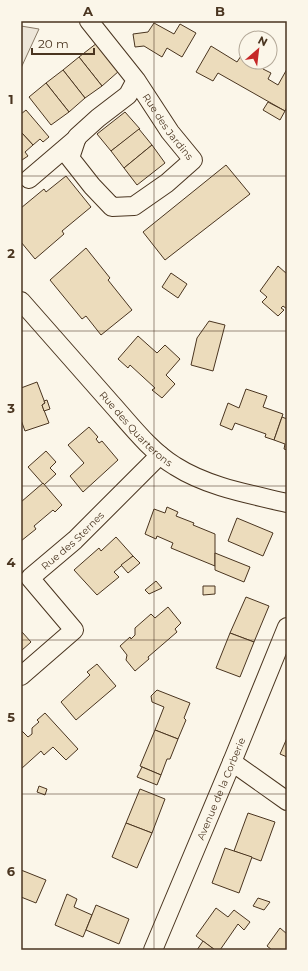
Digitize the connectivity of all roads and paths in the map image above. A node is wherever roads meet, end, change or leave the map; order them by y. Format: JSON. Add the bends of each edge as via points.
{"nodes":[{"id":1,"x":89,"y":21,"type":"edge"},
{"id":2,"x":136,"y":80,"type":"junction"},
{"id":3,"x":77,"y":137,"type":"junction"},
{"id":4,"x":29,"y":179,"type":"dead end"},
{"id":5,"x":21,"y":301,"type":"edge"},
{"id":6,"x":160,"y":455,"type":"junction"},
{"id":7,"x":287,"y":503,"type":"edge"},
{"id":8,"x":287,"y":627,"type":"edge"},
{"id":9,"x":21,"y":676,"type":"edge"},
{"id":10,"x":232,"y":762,"type":"junction"},
{"id":11,"x":287,"y":801,"type":"edge"},
{"id":12,"x":153,"y":950,"type":"edge"}],
"edges":[{"from":1,"to":2,"type":"street","name":"Rue des Jardins"},
{"from":2,"to":3,"type":"street","name":"Rue des Jardins","via":[[128,95]]},
{"from":2,"to":3,"type":"street","name":"Rue des Jardins","via":[[170,132],[193,160],[167,183],[134,206],[112,207],[70,158]]},
{"from":3,"to":4,"type":"street","name":"Rue des Jardins"},
{"from":5,"to":6,"type":"street","name":"Rue des Quarterons"},
{"from":6,"to":7,"type":"street","name":"Rue des Quarterons","via":[[200,479]]},
{"from":6,"to":9,"type":"street","name":"Rue des Sternes","via":[[75,540],[30,578],[74,630]]},
{"from":8,"to":10,"type":"street","name":"Avenue de la Corberie"},
{"from":10,"to":11,"type":"street"},
{"from":10,"to":12,"type":"street","name":"Avenue de la Corberie"}]}
